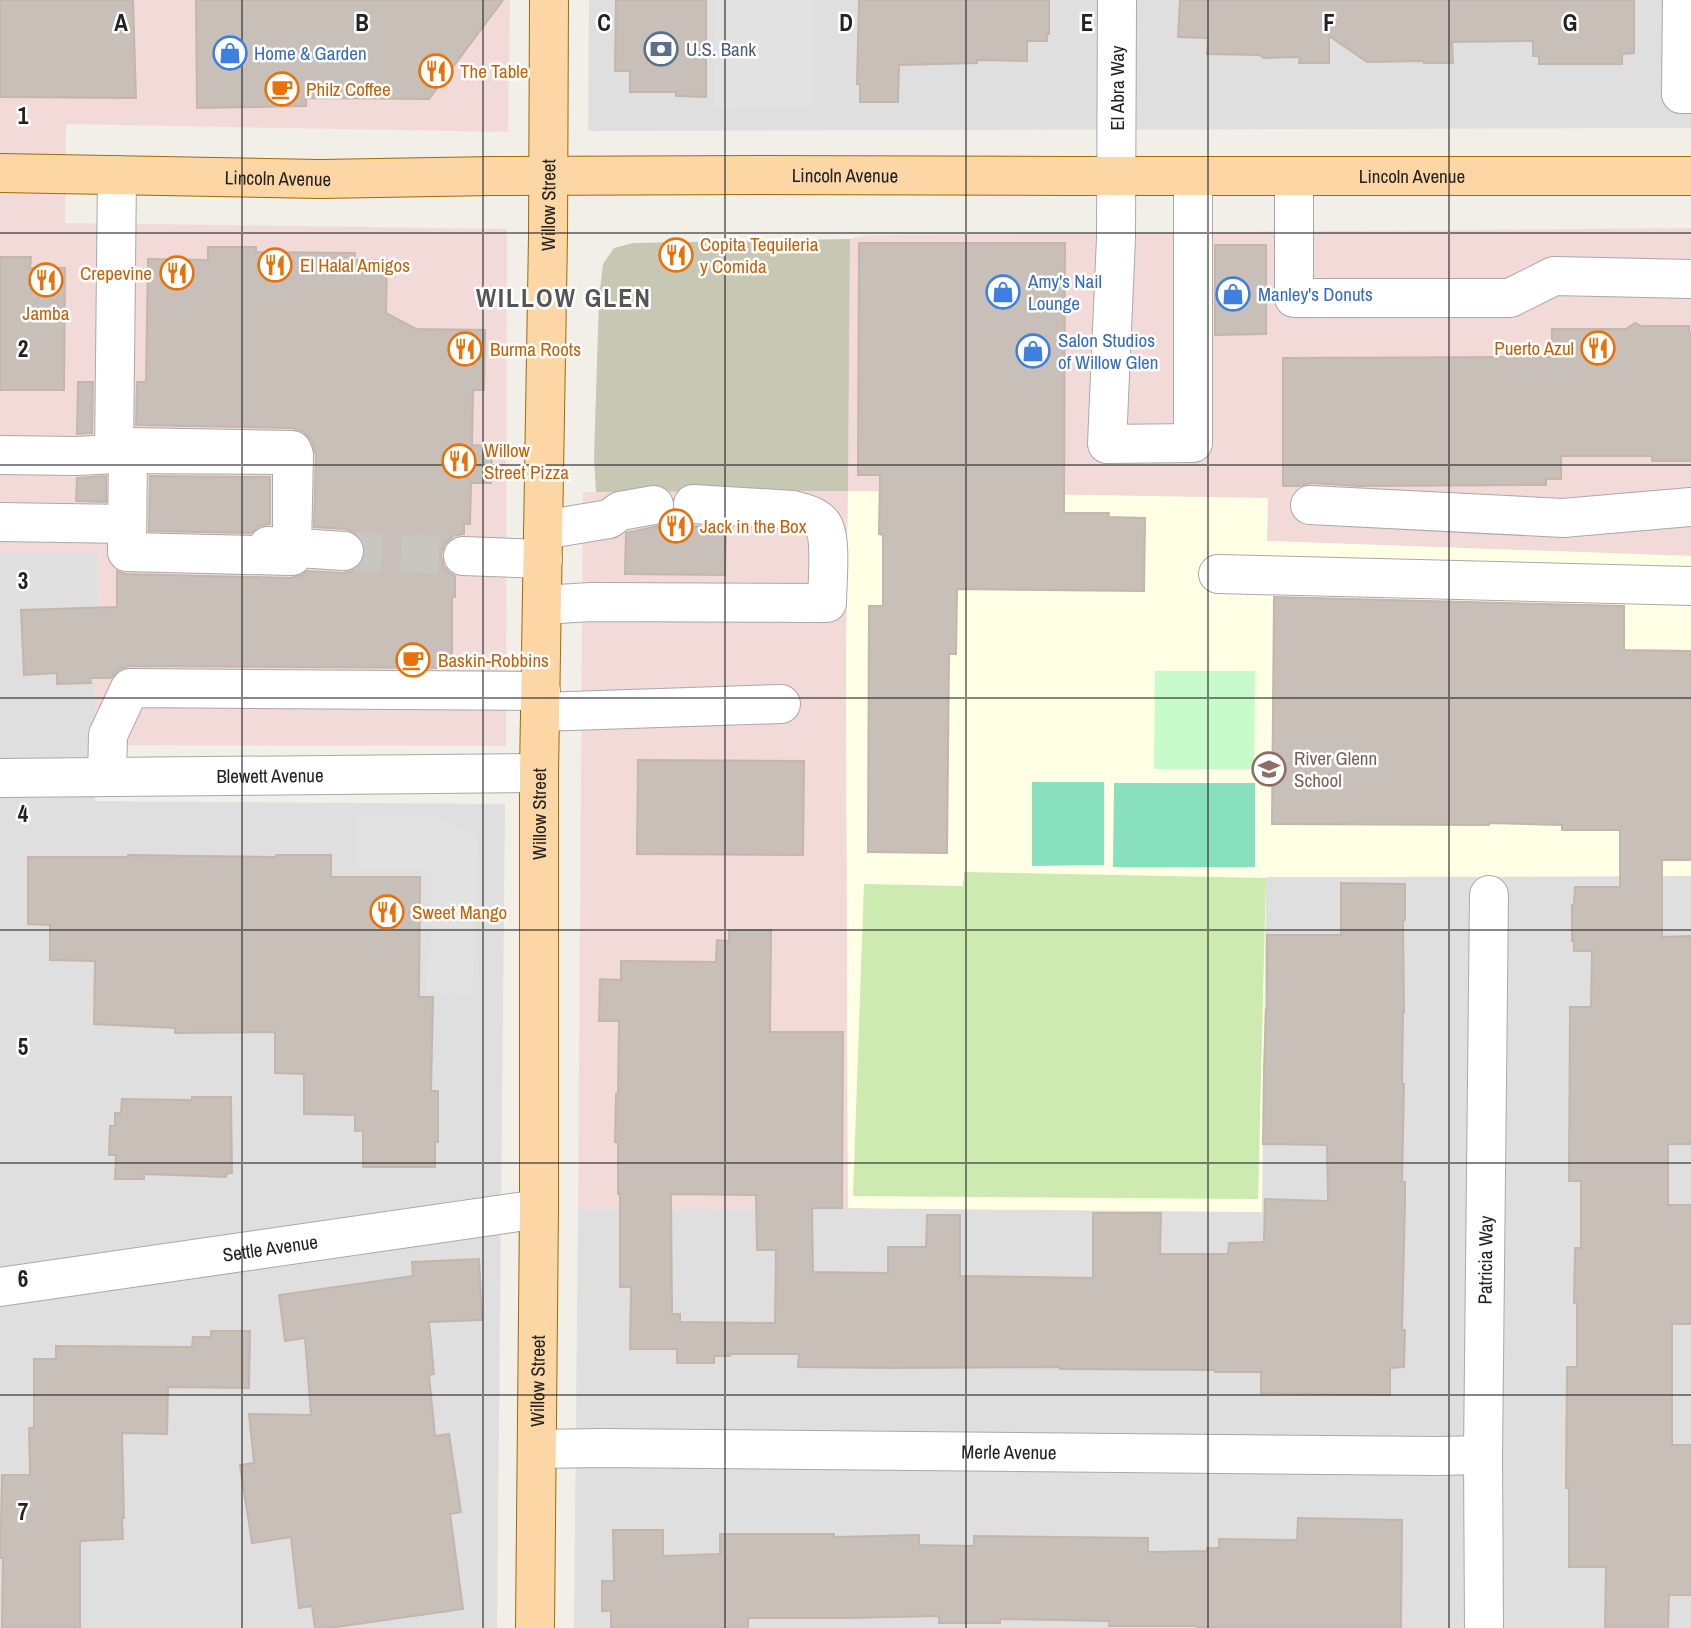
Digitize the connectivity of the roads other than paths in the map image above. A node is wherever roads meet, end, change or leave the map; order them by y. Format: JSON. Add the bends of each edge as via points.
{"nodes":[{"id":1,"x":549,"y":0,"type":"edge"},
{"id":2,"x":1117,"y":0,"type":"edge"},
{"id":3,"x":1682,"y":0,"type":"edge"},
{"id":4,"x":1691,"y":94,"type":"edge"},
{"id":5,"x":1691,"y":169,"type":"edge"},
{"id":6,"x":0,"y":173,"type":"edge"},
{"id":7,"x":117,"y":175,"type":"junction"},
{"id":8,"x":548,"y":175,"type":"junction"},
{"id":9,"x":1117,"y":175,"type":"junction"},
{"id":10,"x":1193,"y":176,"type":"junction"},
{"id":11,"x":1294,"y":176,"type":"junction"},
{"id":12,"x":1691,"y":176,"type":"edge"},
{"id":13,"x":1691,"y":279,"type":"edge"},
{"id":14,"x":131,"y":454,"type":"junction"},
{"id":15,"x":0,"y":455,"type":"edge"},
{"id":16,"x":693,"y":504,"type":"dead end"},
{"id":17,"x":654,"y":505,"type":"dead end"},
{"id":18,"x":1310,"y":505,"type":"dead end"},
{"id":19,"x":1691,"y":507,"type":"edge"},
{"id":20,"x":0,"y":522,"type":"edge"},
{"id":21,"x":126,"y":524,"type":"junction"},
{"id":22,"x":543,"y":544,"type":"junction"},
{"id":23,"x":292,"y":547,"type":"junction"},
{"id":24,"x":344,"y":551,"type":"tunnel mouth"},
{"id":25,"x":463,"y":556,"type":"tunnel mouth"},
{"id":26,"x":1218,"y":574,"type":"dead end"},
{"id":27,"x":1691,"y":586,"type":"edge"},
{"id":28,"x":542,"y":605,"type":"junction"},
{"id":29,"x":541,"y":702,"type":"junction"},
{"id":30,"x":781,"y":704,"type":"dead end"},
{"id":31,"x":539,"y":773,"type":"junction"},
{"id":32,"x":0,"y":778,"type":"edge"},
{"id":33,"x":107,"y":778,"type":"junction"},
{"id":34,"x":1489,"y":894,"type":"dead end"},
{"id":35,"x":539,"y":1209,"type":"junction"},
{"id":36,"x":0,"y":1287,"type":"edge"},
{"id":37,"x":537,"y":1449,"type":"junction"},
{"id":38,"x":1483,"y":1455,"type":"junction"},
{"id":39,"x":535,"y":1628,"type":"edge"},
{"id":40,"x":1484,"y":1628,"type":"edge"}],
"edges":[{"from":1,"to":8,"type":"main road","name":"Willow Street"},
{"from":2,"to":9,"type":"street","name":"El Abra Way"},
{"from":3,"to":4,"type":"street","via":[[1681,93]]},
{"from":5,"to":12,"type":"street"},
{"from":6,"to":7,"type":"main road","name":"Lincoln Avenue"},
{"from":7,"to":8,"type":"main road","name":"Lincoln Avenue","via":[[320,179]]},
{"from":7,"to":14,"type":"street"},
{"from":8,"to":9,"type":"main road","name":"Lincoln Avenue"},
{"from":8,"to":22,"type":"main road","name":"Willow Street"},
{"from":9,"to":10,"type":"main road","name":"Lincoln Avenue"},
{"from":9,"to":10,"type":"street","name":"El Abra Way","via":[[1107,444],[1193,443]]},
{"from":10,"to":11,"type":"main road","name":"Lincoln Avenue"},
{"from":11,"to":12,"type":"main road","name":"Lincoln Avenue"},
{"from":11,"to":13,"type":"street","via":[[1294,298],[1510,298],[1554,276]]},
{"from":14,"to":15,"type":"street"},
{"from":14,"to":23,"type":"street","via":[[144,542]]},
{"from":14,"to":23,"type":"street","via":[[294,455]]},
{"from":16,"to":28,"type":"street","via":[[809,514],[823,525],[828,545],[827,603]]},
{"from":17,"to":22,"type":"street","via":[[620,511]]},
{"from":18,"to":19,"type":"street","via":[[1563,518]]},
{"from":20,"to":21,"type":"street"},
{"from":21,"to":21,"type":"street","via":[[127,552],[292,556],[292,450],[128,447]]},
{"from":22,"to":25,"type":"street"},
{"from":22,"to":28,"type":"main road","name":"Willow Street"},
{"from":23,"to":24,"type":"street"},
{"from":26,"to":27,"type":"street"},
{"from":28,"to":29,"type":"main road","name":"Willow Street"},
{"from":29,"to":30,"type":"street"},
{"from":29,"to":31,"type":"main road","name":"Willow Street"},
{"from":29,"to":33,"type":"street","via":[[130,688],[108,735]]},
{"from":31,"to":33,"type":"street","name":"Blewett Avenue"},
{"from":31,"to":35,"type":"main road","name":"Willow Street"},
{"from":32,"to":33,"type":"street","name":"Blewett Avenue"},
{"from":34,"to":38,"type":"street","name":"Patricia Way"},
{"from":35,"to":36,"type":"street","name":"Settle Avenue"},
{"from":35,"to":37,"type":"main road","name":"Willow Street"},
{"from":37,"to":38,"type":"street","name":"Merle Avenue"},
{"from":37,"to":39,"type":"main road","name":"Willow Street"},
{"from":38,"to":40,"type":"street","name":"Patricia Way"}]}
